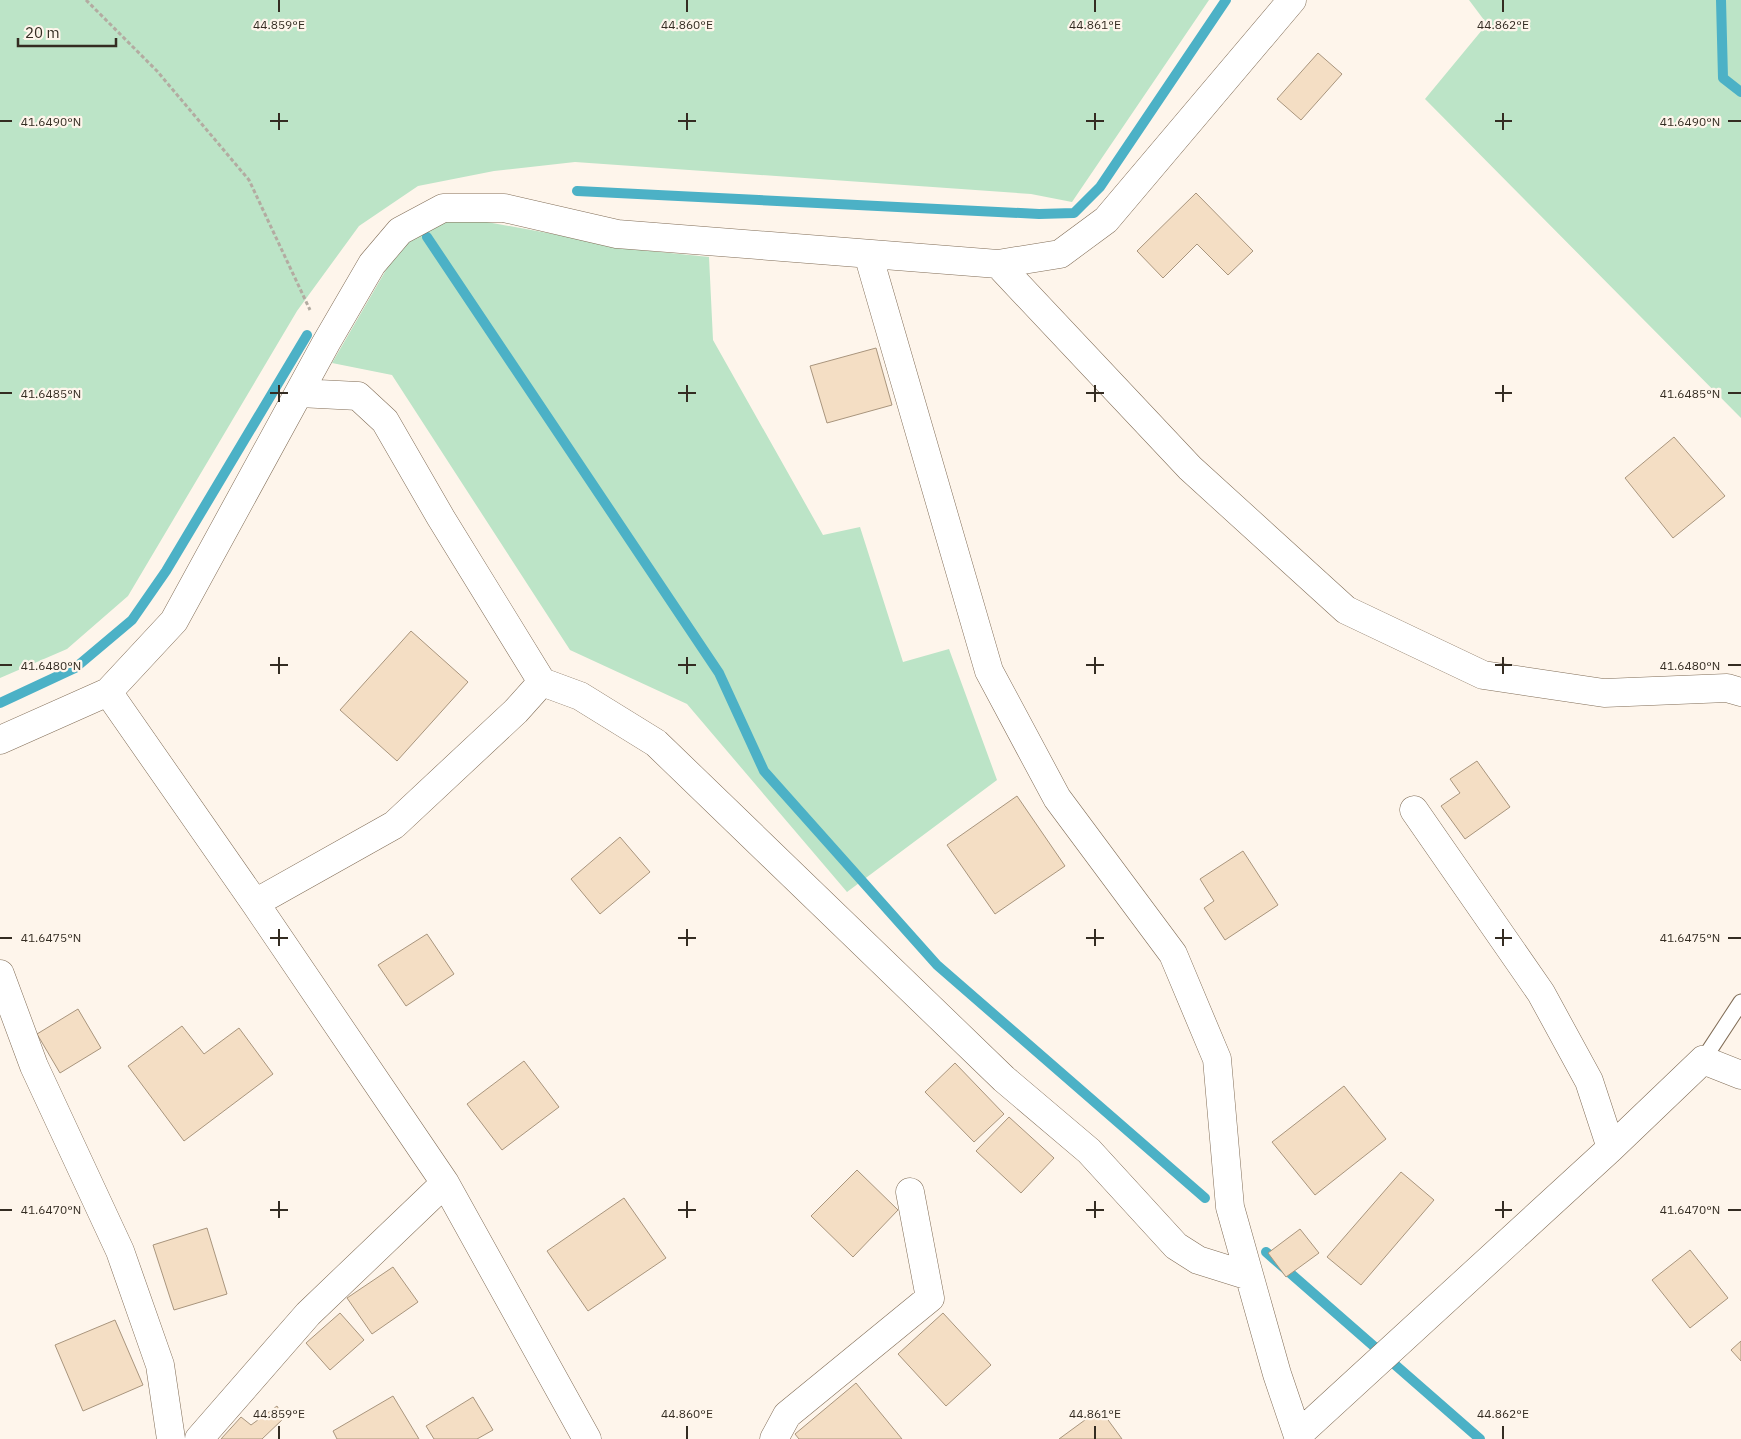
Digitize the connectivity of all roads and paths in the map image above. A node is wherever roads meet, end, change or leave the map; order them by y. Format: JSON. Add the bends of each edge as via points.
{"nodes":[{"id":1,"x":86,"y":0,"type":"edge"},
{"id":2,"x":1292,"y":0,"type":"edge"},
{"id":3,"x":868,"y":254,"type":"junction"},
{"id":4,"x":998,"y":264,"type":"junction"},
{"id":5,"x":326,"y":343,"type":"junction"},
{"id":6,"x":299,"y":393,"type":"junction"},
{"id":7,"x":542,"y":682,"type":"junction"},
{"id":8,"x":108,"y":692,"type":"junction"},
{"id":9,"x":1741,"y":692,"type":"edge"},
{"id":10,"x":0,"y":740,"type":"edge"},
{"id":11,"x":1414,"y":810,"type":"dead end"},
{"id":12,"x":255,"y":903,"type":"junction"},
{"id":13,"x":0,"y":974,"type":"edge"},
{"id":14,"x":1741,"y":1002,"type":"edge"},
{"id":15,"x":1703,"y":1060,"type":"junction"},
{"id":16,"x":1741,"y":1075,"type":"edge"},
{"id":17,"x":1611,"y":1148,"type":"junction"},
{"id":18,"x":445,"y":1182,"type":"junction"},
{"id":19,"x":910,"y":1192,"type":"dead end"},
{"id":20,"x":1250,"y":1276,"type":"junction"},
{"id":21,"x":1299,"y":1437,"type":"edge"},
{"id":22,"x":171,"y":1439,"type":"edge"},
{"id":23,"x":199,"y":1439,"type":"edge"},
{"id":24,"x":587,"y":1439,"type":"edge"},
{"id":25,"x":774,"y":1439,"type":"edge"}],
"edges":[{"from":1,"to":5,"type":"path","via":[[157,71],[249,180]]},
{"from":2,"to":4,"type":"street","via":[[1106,220],[1060,254]]},
{"from":3,"to":4,"type":"street"},
{"from":3,"to":5,"type":"street","via":[[617,234],[504,208],[443,208],[400,231],[372,264]]},
{"from":3,"to":20,"type":"street","via":[[990,672],[1057,798],[1173,954],[1217,1059],[1230,1207]]},
{"from":4,"to":9,"type":"street","via":[[1190,468],[1346,610],[1483,675],[1604,693],[1727,688]]},
{"from":5,"to":6,"type":"street"},
{"from":6,"to":7,"type":"street","via":[[358,396],[385,421]]},
{"from":6,"to":8,"type":"street","via":[[174,621]]},
{"from":7,"to":12,"type":"street","via":[[516,711],[394,826]]},
{"from":7,"to":20,"type":"street","via":[[580,696],[656,743],[1004,1079],[1090,1151],[1176,1246],[1198,1260]]},
{"from":8,"to":10,"type":"street"},
{"from":8,"to":12,"type":"street"},
{"from":11,"to":17,"type":"street","via":[[1541,993],[1589,1081]]},
{"from":12,"to":18,"type":"street"},
{"from":13,"to":22,"type":"street","via":[[34,1066],[120,1251],[160,1365]]},
{"from":14,"to":15,"type":"lane"},
{"from":15,"to":16,"type":"street"},
{"from":15,"to":17,"type":"street"},
{"from":17,"to":21,"type":"street"},
{"from":18,"to":23,"type":"street","via":[[308,1314]]},
{"from":18,"to":24,"type":"street"},
{"from":19,"to":25,"type":"street","via":[[930,1298],[787,1416]]},
{"from":20,"to":21,"type":"street","via":[[1277,1374]]}]}
